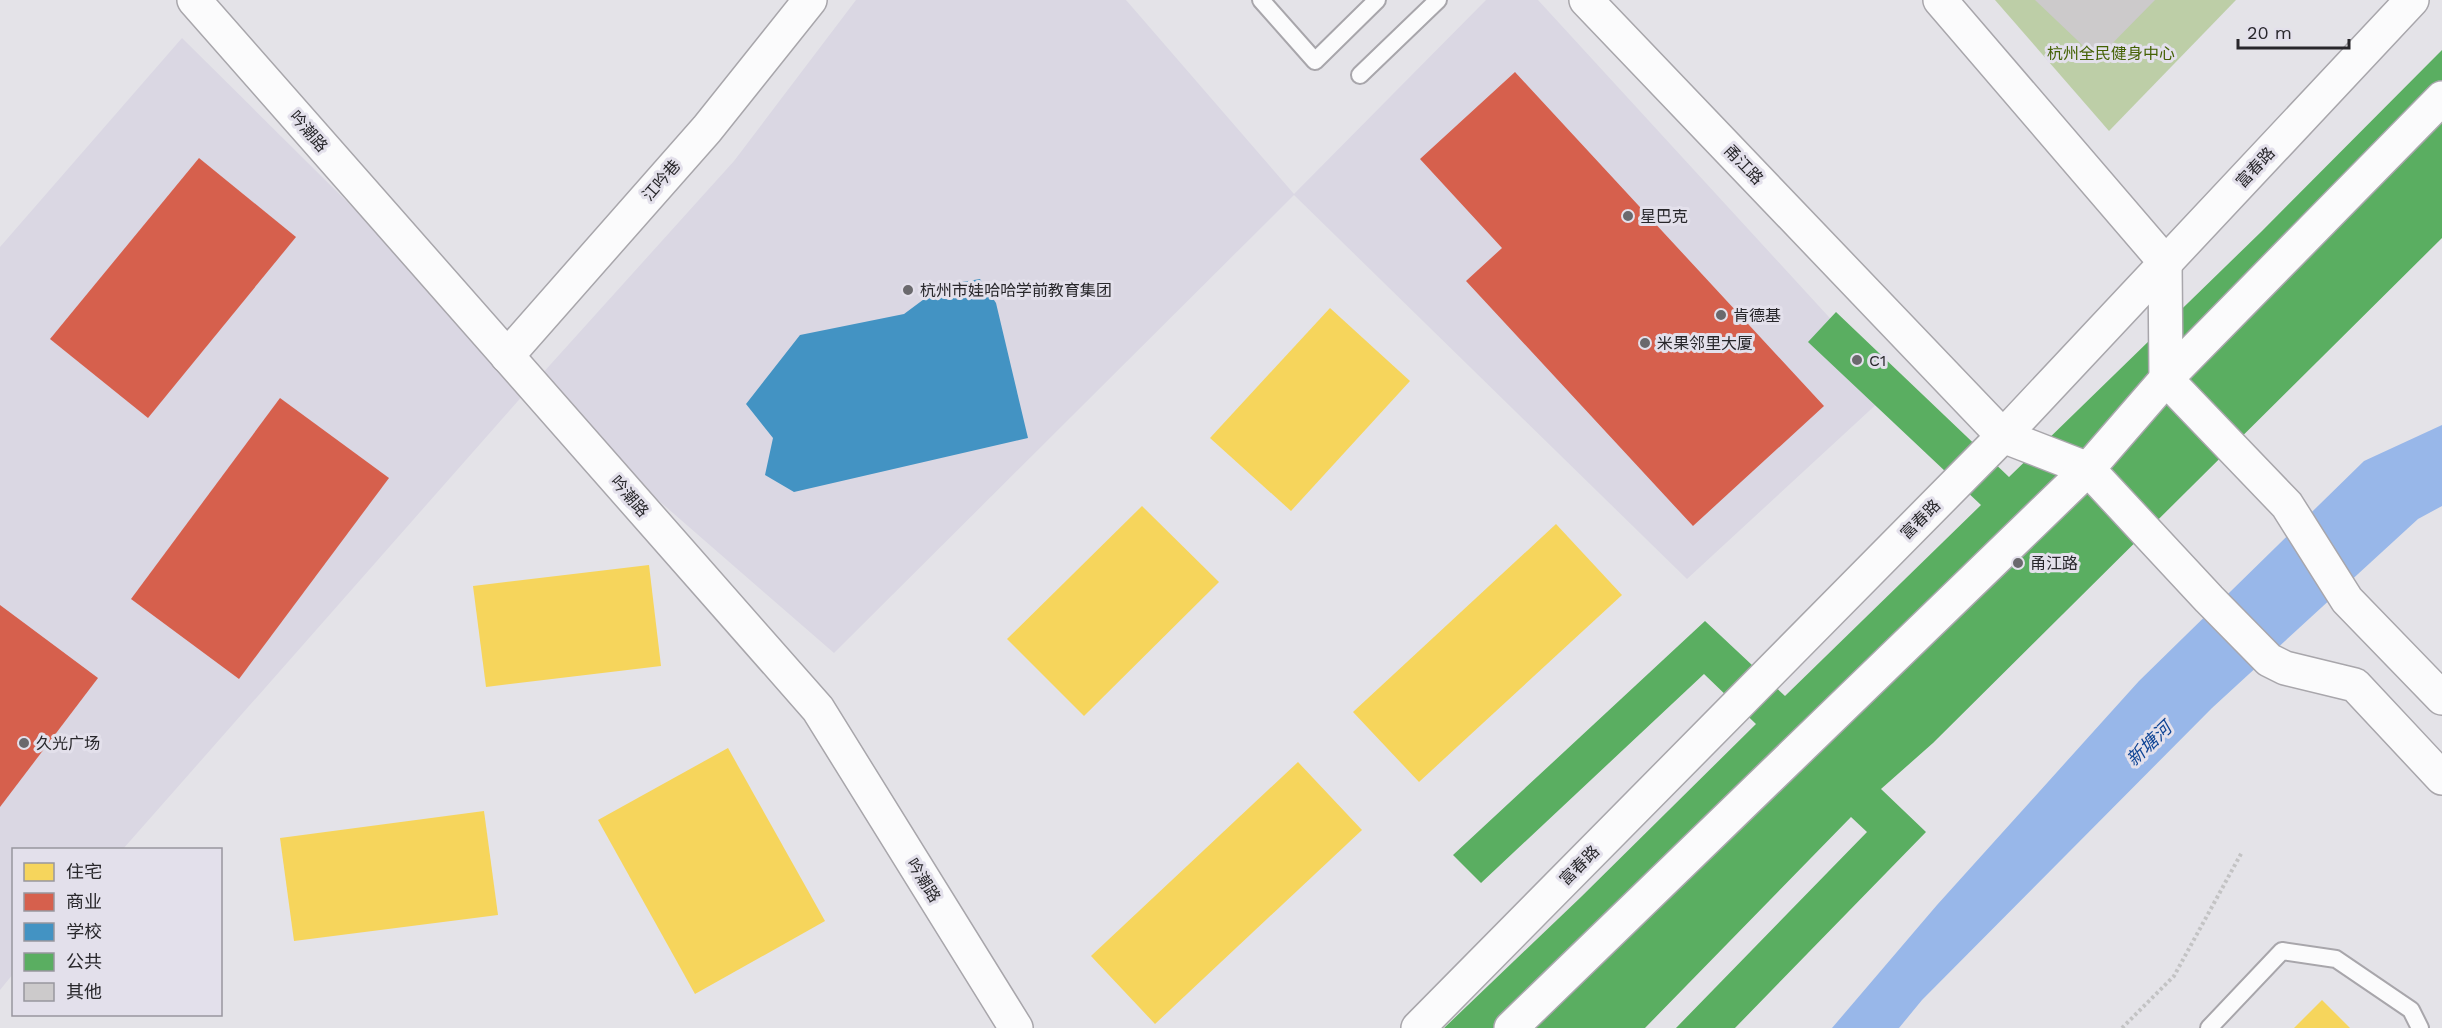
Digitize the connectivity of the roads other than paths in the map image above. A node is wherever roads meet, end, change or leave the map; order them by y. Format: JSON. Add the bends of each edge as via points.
{"nodes":[{"id":1,"x":194,"y":0,"type":"edge"},
{"id":2,"x":810,"y":0,"type":"edge"},
{"id":3,"x":1261,"y":0,"type":"edge"},
{"id":4,"x":1377,"y":0,"type":"edge"},
{"id":5,"x":1437,"y":0,"type":"edge"},
{"id":6,"x":1586,"y":0,"type":"edge"},
{"id":7,"x":1940,"y":0,"type":"edge"},
{"id":8,"x":2412,"y":0,"type":"edge"},
{"id":9,"x":1360,"y":75,"type":"dead end"},
{"id":10,"x":2442,"y":98,"type":"edge"},
{"id":11,"x":2165,"y":262,"type":"junction"},
{"id":12,"x":507,"y":356,"type":"junction"},
{"id":13,"x":2166,"y":379,"type":"junction"},
{"id":14,"x":2003,"y":435,"type":"junction"},
{"id":15,"x":2088,"y":469,"type":"junction"},
{"id":16,"x":2442,"y":698,"type":"edge"},
{"id":17,"x":2442,"y":778,"type":"edge"},
{"id":18,"x":1016,"y":1028,"type":"edge"},
{"id":19,"x":1418,"y":1028,"type":"edge"},
{"id":20,"x":1511,"y":1028,"type":"edge"},
{"id":21,"x":2209,"y":1028,"type":"edge"},
{"id":22,"x":2420,"y":1028,"type":"edge"}],
"edges":[{"from":1,"to":12,"type":"street","name":"吟潮路"},
{"from":2,"to":12,"type":"street","name":"江吟巷","via":[[707,129]]},
{"from":3,"to":4,"type":"lane","via":[[1315,61]]},
{"from":5,"to":9,"type":"lane"},
{"from":6,"to":14,"type":"street","name":"甬江路"},
{"from":7,"to":11,"type":"street"},
{"from":8,"to":11,"type":"street","name":"富春路"},
{"from":10,"to":13,"type":"street"},
{"from":11,"to":13,"type":"street"},
{"from":11,"to":14,"type":"street","name":"富春路"},
{"from":12,"to":18,"type":"street","name":"吟潮路","via":[[818,709]]},
{"from":13,"to":15,"type":"street"},
{"from":13,"to":16,"type":"street","via":[[2287,505],[2347,600]]},
{"from":14,"to":15,"type":"street","name":"甬江路"},
{"from":14,"to":19,"type":"street","name":"富春路"},
{"from":15,"to":17,"type":"street","name":"甬江路","via":[[2270,660],[2285,668],[2355,685]]},
{"from":15,"to":20,"type":"street"},
{"from":21,"to":22,"type":"lane","via":[[2282,951],[2336,959],[2411,1010]]}]}
